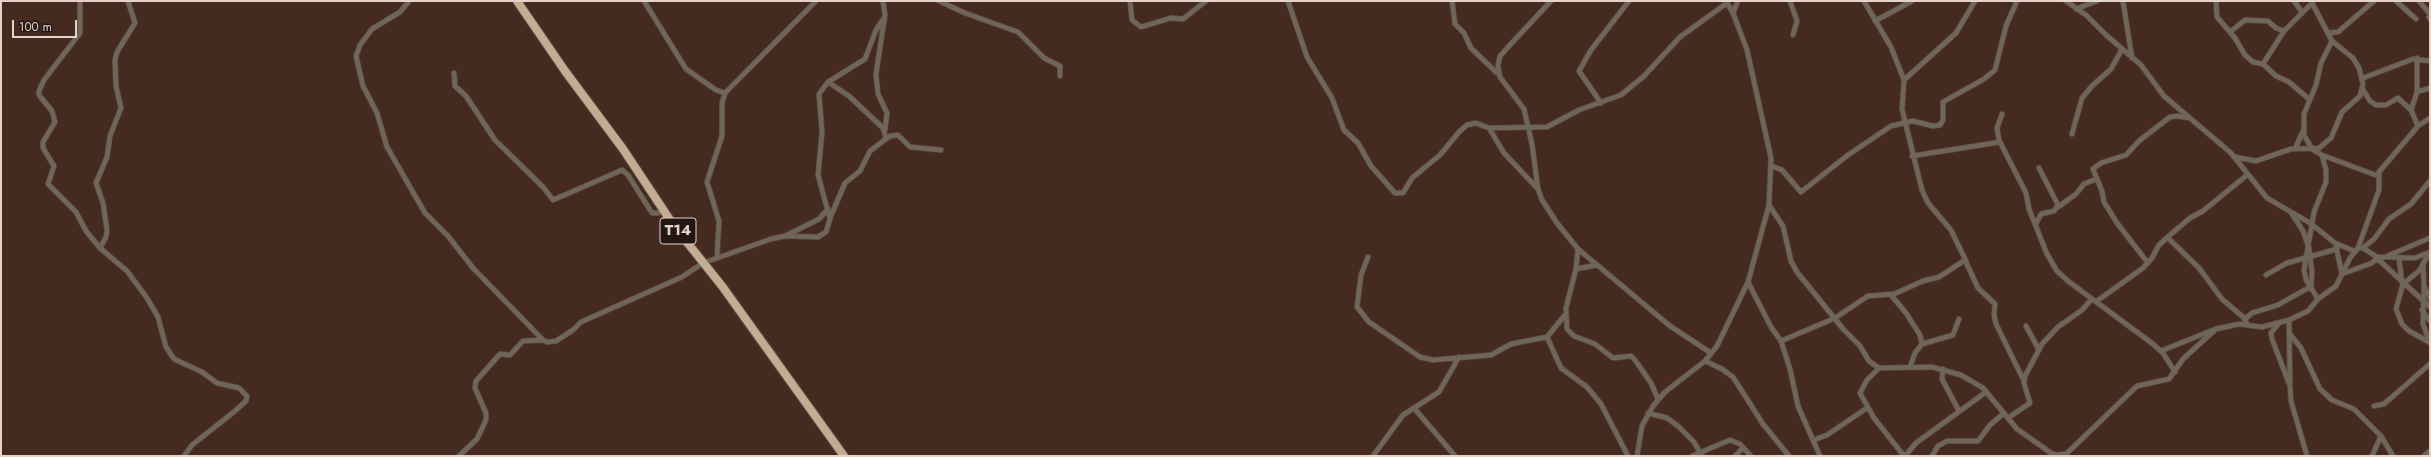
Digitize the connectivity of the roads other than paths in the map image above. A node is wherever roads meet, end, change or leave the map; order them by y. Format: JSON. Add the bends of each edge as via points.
{"nodes":[{"id":1,"x":80,"y":1,"type":"edge"},
{"id":2,"x":128,"y":1,"type":"edge"},
{"id":3,"x":517,"y":1,"type":"edge"},
{"id":4,"x":644,"y":1,"type":"edge"},
{"id":5,"x":816,"y":1,"type":"edge"},
{"id":6,"x":883,"y":1,"type":"edge"},
{"id":7,"x":939,"y":1,"type":"edge"},
{"id":8,"x":1130,"y":1,"type":"edge"},
{"id":9,"x":1206,"y":1,"type":"edge"},
{"id":10,"x":1288,"y":1,"type":"edge"},
{"id":11,"x":1452,"y":1,"type":"edge"},
{"id":12,"x":1551,"y":1,"type":"edge"},
{"id":13,"x":1629,"y":1,"type":"edge"},
{"id":14,"x":1733,"y":1,"type":"edge"},
{"id":15,"x":1738,"y":1,"type":"edge"},
{"id":16,"x":1790,"y":1,"type":"edge"},
{"id":17,"x":1864,"y":1,"type":"edge"},
{"id":18,"x":1912,"y":1,"type":"edge"},
{"id":19,"x":1975,"y":1,"type":"edge"},
{"id":20,"x":2016,"y":1,"type":"edge"},
{"id":21,"x":2066,"y":1,"type":"edge"},
{"id":22,"x":2097,"y":1,"type":"edge"},
{"id":23,"x":2123,"y":1,"type":"edge"},
{"id":24,"x":2216,"y":1,"type":"edge"},
{"id":25,"x":2294,"y":1,"type":"edge"},
{"id":26,"x":2374,"y":1,"type":"edge"},
{"id":27,"x":2396,"y":1,"type":"edge"},
{"id":28,"x":2419,"y":1,"type":"edge"},
{"id":29,"x":408,"y":2,"type":"edge"},
{"id":30,"x":1726,"y":2,"type":"edge"},
{"id":31,"x":2311,"y":2,"type":"edge"},
{"id":32,"x":2076,"y":9,"type":"junction"},
{"id":33,"x":2302,"y":12,"type":"junction"},
{"id":34,"x":1733,"y":13,"type":"junction"},
{"id":35,"x":2430,"y":17,"type":"edge"},
{"id":36,"x":884,"y":18,"type":"junction"},
{"id":37,"x":2416,"y":19,"type":"dead end"},
{"id":38,"x":1875,"y":21,"type":"junction"},
{"id":39,"x":2284,"y":31,"type":"junction"},
{"id":40,"x":2230,"y":32,"type":"junction"},
{"id":41,"x":2328,"y":33,"type":"junction"},
{"id":42,"x":1793,"y":35,"type":"dead end"},
{"id":43,"x":2332,"y":40,"type":"junction"},
{"id":44,"x":2122,"y":49,"type":"junction"},
{"id":45,"x":2132,"y":58,"type":"junction"},
{"id":46,"x":2417,"y":58,"type":"junction"},
{"id":47,"x":2430,"y":60,"type":"edge"},
{"id":48,"x":2263,"y":64,"type":"junction"},
{"id":49,"x":454,"y":73,"type":"dead end"},
{"id":50,"x":1497,"y":73,"type":"junction"},
{"id":51,"x":1060,"y":76,"type":"dead end"},
{"id":52,"x":2363,"y":78,"type":"junction"},
{"id":53,"x":1904,"y":80,"type":"junction"},
{"id":54,"x":828,"y":82,"type":"junction"},
{"id":55,"x":2362,"y":88,"type":"junction"},
{"id":56,"x":2430,"y":88,"type":"edge"},
{"id":57,"x":2417,"y":92,"type":"junction"},
{"id":58,"x":725,"y":93,"type":"junction"},
{"id":59,"x":2309,"y":99,"type":"junction"},
{"id":60,"x":1601,"y":103,"type":"junction"},
{"id":61,"x":2411,"y":110,"type":"junction"},
{"id":62,"x":2002,"y":114,"type":"dead end"},
{"id":63,"x":2191,"y":118,"type":"junction"},
{"id":64,"x":2430,"y":118,"type":"edge"},
{"id":65,"x":1905,"y":122,"type":"junction"},
{"id":66,"x":2418,"y":126,"type":"junction"},
{"id":67,"x":1489,"y":128,"type":"junction"},
{"id":68,"x":1527,"y":128,"type":"junction"},
{"id":69,"x":885,"y":130,"type":"junction"},
{"id":70,"x":2302,"y":132,"type":"junction"},
{"id":71,"x":2072,"y":134,"type":"dead end"},
{"id":72,"x":886,"y":138,"type":"junction"},
{"id":73,"x":2000,"y":142,"type":"junction"},
{"id":74,"x":2295,"y":149,"type":"junction"},
{"id":75,"x":2312,"y":149,"type":"junction"},
{"id":76,"x":941,"y":150,"type":"dead end"},
{"id":77,"x":1912,"y":156,"type":"junction"},
{"id":78,"x":2322,"y":156,"type":"junction"},
{"id":79,"x":2233,"y":157,"type":"junction"},
{"id":80,"x":2332,"y":159,"type":"junction"},
{"id":81,"x":1772,"y":166,"type":"junction"},
{"id":82,"x":2039,"y":168,"type":"dead end"},
{"id":83,"x":2326,"y":170,"type":"junction"},
{"id":84,"x":2247,"y":175,"type":"junction"},
{"id":85,"x":2378,"y":176,"type":"junction"},
{"id":86,"x":2096,"y":179,"type":"junction"},
{"id":87,"x":2430,"y":181,"type":"edge"},
{"id":88,"x":1538,"y":189,"type":"junction"},
{"id":89,"x":1769,"y":205,"type":"junction"},
{"id":90,"x":2058,"y":207,"type":"junction"},
{"id":91,"x":828,"y":209,"type":"junction"},
{"id":92,"x":663,"y":210,"type":"junction"},
{"id":93,"x":2291,"y":213,"type":"junction"},
{"id":94,"x":830,"y":219,"type":"junction"},
{"id":95,"x":2036,"y":224,"type":"junction"},
{"id":96,"x":2311,"y":224,"type":"junction"},
{"id":97,"x":785,"y":236,"type":"junction"},
{"id":98,"x":2168,"y":238,"type":"junction"},
{"id":99,"x":2430,"y":238,"type":"edge"},
{"id":100,"x":2335,"y":243,"type":"junction"},
{"id":101,"x":100,"y":248,"type":"junction"},
{"id":102,"x":2309,"y":248,"type":"junction"},
{"id":103,"x":1578,"y":249,"type":"junction"},
{"id":104,"x":2337,"y":249,"type":"junction"},
{"id":105,"x":2358,"y":249,"type":"junction"},
{"id":106,"x":2430,"y":252,"type":"edge"},
{"id":107,"x":2309,"y":256,"type":"junction"},
{"id":108,"x":1368,"y":257,"type":"dead end"},
{"id":109,"x":717,"y":258,"type":"junction"},
{"id":110,"x":2399,"y":258,"type":"junction"},
{"id":111,"x":2383,"y":259,"type":"junction"},
{"id":112,"x":1966,"y":261,"type":"junction"},
{"id":113,"x":703,"y":263,"type":"junction"},
{"id":114,"x":2148,"y":263,"type":"junction"},
{"id":115,"x":1597,"y":265,"type":"junction"},
{"id":116,"x":2423,"y":265,"type":"junction"},
{"id":117,"x":1576,"y":269,"type":"junction"},
{"id":118,"x":2342,"y":274,"type":"junction"},
{"id":119,"x":2266,"y":275,"type":"dead end"},
{"id":120,"x":1748,"y":282,"type":"junction"},
{"id":121,"x":2403,"y":284,"type":"junction"},
{"id":122,"x":2424,"y":286,"type":"junction"},
{"id":123,"x":2311,"y":288,"type":"junction"},
{"id":124,"x":1891,"y":295,"type":"junction"},
{"id":125,"x":2318,"y":299,"type":"junction"},
{"id":126,"x":2430,"y":299,"type":"edge"},
{"id":127,"x":2094,"y":300,"type":"junction"},
{"id":128,"x":2422,"y":301,"type":"junction"},
{"id":129,"x":2430,"y":308,"type":"edge"},
{"id":130,"x":2422,"y":310,"type":"junction"},
{"id":131,"x":1565,"y":315,"type":"junction"},
{"id":132,"x":1835,"y":318,"type":"junction"},
{"id":133,"x":1959,"y":319,"type":"dead end"},
{"id":134,"x":2245,"y":319,"type":"junction"},
{"id":135,"x":2289,"y":320,"type":"junction"},
{"id":136,"x":2430,"y":321,"type":"edge"},
{"id":137,"x":2279,"y":323,"type":"junction"},
{"id":138,"x":2248,"y":325,"type":"junction"},
{"id":139,"x":2026,"y":326,"type":"dead end"},
{"id":140,"x":2262,"y":327,"type":"junction"},
{"id":141,"x":2216,"y":329,"type":"junction"},
{"id":142,"x":2271,"y":333,"type":"junction"},
{"id":143,"x":2288,"y":333,"type":"junction"},
{"id":144,"x":1547,"y":337,"type":"junction"},
{"id":145,"x":543,"y":340,"type":"junction"},
{"id":146,"x":1781,"y":341,"type":"junction"},
{"id":147,"x":2430,"y":342,"type":"edge"},
{"id":148,"x":1922,"y":344,"type":"junction"},
{"id":149,"x":2039,"y":350,"type":"junction"},
{"id":150,"x":2161,"y":351,"type":"junction"},
{"id":151,"x":1711,"y":353,"type":"junction"},
{"id":152,"x":1459,"y":357,"type":"junction"},
{"id":153,"x":1705,"y":361,"type":"junction"},
{"id":154,"x":2430,"y":364,"type":"edge"},
{"id":155,"x":1877,"y":367,"type":"junction"},
{"id":156,"x":1910,"y":367,"type":"junction"},
{"id":157,"x":1943,"y":369,"type":"junction"},
{"id":158,"x":2175,"y":372,"type":"junction"},
{"id":159,"x":2024,"y":381,"type":"junction"},
{"id":160,"x":2290,"y":386,"type":"junction"},
{"id":161,"x":1986,"y":392,"type":"junction"},
{"id":162,"x":1658,"y":399,"type":"junction"},
{"id":163,"x":2374,"y":406,"type":"dead end"},
{"id":164,"x":1414,"y":408,"type":"junction"},
{"id":165,"x":1867,"y":408,"type":"junction"},
{"id":166,"x":1959,"y":411,"type":"junction"},
{"id":167,"x":1648,"y":413,"type":"junction"},
{"id":168,"x":2004,"y":413,"type":"junction"},
{"id":169,"x":2008,"y":418,"type":"junction"},
{"id":170,"x":2381,"y":436,"type":"junction"},
{"id":171,"x":1814,"y":440,"type":"junction"},
{"id":172,"x":1743,"y":448,"type":"junction"},
{"id":173,"x":2430,"y":451,"type":"edge"},
{"id":174,"x":1697,"y":455,"type":"edge"},
{"id":175,"x":2064,"y":455,"type":"edge"},
{"id":176,"x":184,"y":456,"type":"edge"},
{"id":177,"x":459,"y":456,"type":"edge"},
{"id":178,"x":844,"y":456,"type":"edge"},
{"id":179,"x":1373,"y":456,"type":"edge"},
{"id":180,"x":1454,"y":456,"type":"edge"},
{"id":181,"x":1628,"y":456,"type":"edge"},
{"id":182,"x":1637,"y":456,"type":"edge"},
{"id":183,"x":1735,"y":456,"type":"edge"},
{"id":184,"x":1750,"y":456,"type":"edge"},
{"id":185,"x":1789,"y":456,"type":"edge"},
{"id":186,"x":1820,"y":456,"type":"edge"},
{"id":187,"x":1905,"y":456,"type":"edge"},
{"id":188,"x":1932,"y":456,"type":"edge"},
{"id":189,"x":2307,"y":456,"type":"edge"},
{"id":190,"x":2372,"y":456,"type":"edge"},
{"id":191,"x":2393,"y":456,"type":"edge"},
{"id":192,"x":2424,"y":456,"type":"edge"}],
"edges":[{"from":1,"to":101,"type":"street","via":[[80,33],[44,80],[38,93],[52,111],[55,122],[43,142],[54,166],[48,184],[76,212],[86,231]]},
{"from":2,"to":101,"type":"street","via":[[135,23],[117,52],[115,60],[116,86],[121,108],[110,136],[107,157],[96,183],[106,230],[106,237]]},
{"from":3,"to":92,"type":"highway","number":"T14","via":[[623,149]]},
{"from":4,"to":58,"type":"street","via":[[686,69],[716,90]]},
{"from":5,"to":58,"type":"street"},
{"from":6,"to":36,"type":"street"},
{"from":7,"to":51,"type":"street","via":[[965,14],[1003,25],[1022,34],[1044,58],[1060,66]]},
{"from":8,"to":9,"type":"street","via":[[1132,20],[1141,27],[1171,18],[1183,19]]},
{"from":10,"to":67,"type":"street","via":[[1307,57],[1332,98],[1344,130],[1358,143],[1371,166],[1395,193],[1404,193],[1412,178],[1440,154],[1463,128],[1476,123]]},
{"from":11,"to":50,"type":"street","via":[[1455,24],[1464,33],[1471,48]]},
{"from":12,"to":50,"type":"street","via":[[1500,56]]},
{"from":13,"to":60,"type":"street","via":[[1591,50],[1579,71]]},
{"from":14,"to":34,"type":"street"},
{"from":15,"to":34,"type":"street"},
{"from":16,"to":42,"type":"street","via":[[1797,21]]},
{"from":17,"to":38,"type":"street"},
{"from":18,"to":38,"type":"street"},
{"from":19,"to":53,"type":"street","via":[[1956,33]]},
{"from":20,"to":65,"type":"street","via":[[1993,73],[1943,102],[1943,120],[1940,125],[1933,126],[1919,121]]},
{"from":21,"to":32,"type":"street"},
{"from":22,"to":32,"type":"street"},
{"from":23,"to":45,"type":"street"},
{"from":24,"to":40,"type":"street","via":[[2217,17]]},
{"from":25,"to":33,"type":"street"},
{"from":26,"to":41,"type":"street","via":[[2338,32]]},
{"from":27,"to":37,"type":"street"},
{"from":28,"to":35,"type":"street"},
{"from":29,"to":145,"type":"street","via":[[400,12],[372,29],[360,45],[356,56],[363,86],[377,113],[387,147],[425,213],[448,236],[473,268]]},
{"from":30,"to":34,"type":"street"},
{"from":30,"to":60,"type":"street","via":[[1680,36],[1625,93]]},
{"from":31,"to":33,"type":"street"},
{"from":31,"to":41,"type":"street"},
{"from":32,"to":44,"type":"street","via":[[2086,15]]},
{"from":33,"to":39,"type":"street"},
{"from":34,"to":81,"type":"street","via":[[1747,50]]},
{"from":36,"to":54,"type":"street","via":[[876,30],[865,59]]},
{"from":36,"to":69,"type":"street","via":[[876,70],[878,94],[887,113]]},
{"from":38,"to":53,"type":"street","via":[[1893,51]]},
{"from":39,"to":40,"type":"street","via":[[2268,21],[2245,20]]},
{"from":39,"to":48,"type":"street"},
{"from":40,"to":48,"type":"street","via":[[2248,58]]},
{"from":41,"to":43,"type":"street"},
{"from":43,"to":52,"type":"street","via":[[2353,58]]},
{"from":43,"to":59,"type":"street"},
{"from":44,"to":45,"type":"street"},
{"from":44,"to":71,"type":"street","via":[[2111,69],[2082,98]]},
{"from":45,"to":63,"type":"street","via":[[2150,75],[2164,96]]},
{"from":46,"to":47,"type":"street"},
{"from":46,"to":52,"type":"street"},
{"from":46,"to":57,"type":"street"},
{"from":48,"to":59,"type":"street","via":[[2276,76],[2290,82]]},
{"from":49,"to":92,"type":"street","via":[[455,86],[466,96],[495,140],[553,200],[622,170],[628,175],[652,213]]},
{"from":50,"to":68,"type":"street","via":[[1523,106]]},
{"from":52,"to":55,"type":"street"},
{"from":53,"to":65,"type":"street","via":[[1902,109]]},
{"from":54,"to":69,"type":"street","via":[[849,96]]},
{"from":54,"to":91,"type":"street","via":[[819,94],[822,132],[818,175]]},
{"from":55,"to":61,"type":"street","via":[[2370,102],[2376,105],[2386,105],[2398,98]]},
{"from":55,"to":75,"type":"street","via":[[2360,96],[2342,112],[2331,138],[2323,146]]},
{"from":56,"to":57,"type":"street"},
{"from":57,"to":61,"type":"street"},
{"from":58,"to":109,"type":"street","via":[[722,103],[722,136],[707,182],[719,221]]},
{"from":59,"to":70,"type":"street"},
{"from":60,"to":68,"type":"street","via":[[1579,110],[1552,126]]},
{"from":61,"to":66,"type":"street"},
{"from":62,"to":73,"type":"street","via":[[1997,128]]},
{"from":63,"to":79,"type":"street"},
{"from":63,"to":86,"type":"street","via":[[2170,118],[2140,140],[2126,155],[2094,168]]},
{"from":64,"to":66,"type":"street"},
{"from":65,"to":77,"type":"street"},
{"from":65,"to":81,"type":"street","via":[[1884,129],[1801,192],[1782,170]]},
{"from":66,"to":85,"type":"street"},
{"from":67,"to":68,"type":"street"},
{"from":67,"to":88,"type":"street","via":[[1504,153]]},
{"from":68,"to":88,"type":"street","via":[[1532,144]]},
{"from":69,"to":72,"type":"street"},
{"from":70,"to":74,"type":"street"},
{"from":70,"to":75,"type":"street"},
{"from":72,"to":76,"type":"street","via":[[895,134],[910,147]]},
{"from":72,"to":94,"type":"street","via":[[870,151],[860,171],[845,183]]},
{"from":73,"to":77,"type":"street"},
{"from":73,"to":95,"type":"street","via":[[2026,192],[2029,209]]},
{"from":74,"to":75,"type":"street"},
{"from":74,"to":79,"type":"street","via":[[2262,160]]},
{"from":75,"to":78,"type":"street"},
{"from":77,"to":112,"type":"street","via":[[1926,200],[1951,230]]},
{"from":78,"to":80,"type":"street"},
{"from":78,"to":83,"type":"street"},
{"from":79,"to":84,"type":"street"},
{"from":80,"to":83,"type":"street"},
{"from":80,"to":85,"type":"street"},
{"from":81,"to":89,"type":"street"},
{"from":82,"to":90,"type":"street","via":[[2056,197]]},
{"from":83,"to":96,"type":"street","via":[[2326,182],[2317,201]]},
{"from":84,"to":93,"type":"street","via":[[2267,198]]},
{"from":84,"to":98,"type":"street"},
{"from":85,"to":105,"type":"street","via":[[2379,190]]},
{"from":86,"to":90,"type":"street","via":[[2084,184],[2076,194]]},
{"from":86,"to":114,"type":"street","via":[[2106,206]]},
{"from":87,"to":105,"type":"street","via":[[2411,204],[2388,219],[2374,239]]},
{"from":88,"to":103,"type":"street","via":[[1547,209]]},
{"from":89,"to":120,"type":"street"},
{"from":89,"to":132,"type":"street","via":[[1785,232],[1794,267]]},
{"from":90,"to":95,"type":"street","via":[[2054,211],[2041,214]]},
{"from":91,"to":94,"type":"street"},
{"from":91,"to":97,"type":"street","via":[[819,219]]},
{"from":92,"to":113,"type":"highway","number":"T14"},
{"from":93,"to":96,"type":"street"},
{"from":93,"to":102,"type":"street","via":[[2303,231]]},
{"from":94,"to":97,"type":"street","via":[[827,231],[821,236]]},
{"from":95,"to":127,"type":"street","via":[[2057,271]]},
{"from":96,"to":100,"type":"street"},
{"from":96,"to":102,"type":"street"},
{"from":97,"to":109,"type":"street"},
{"from":98,"to":114,"type":"street","via":[[2159,245]]},
{"from":98,"to":134,"type":"street","via":[[2200,268],[2222,300]]},
{"from":99,"to":111,"type":"street"},
{"from":100,"to":104,"type":"street"},
{"from":100,"to":105,"type":"street"},
{"from":101,"to":176,"type":"street","via":[[122,266],[147,298],[158,317],[166,347],[174,359],[217,383],[239,388],[246,393],[247,398],[243,404],[192,445]]},
{"from":102,"to":107,"type":"street"},
{"from":103,"to":115,"type":"street"},
{"from":103,"to":117,"type":"street"},
{"from":104,"to":107,"type":"street"},
{"from":104,"to":118,"type":"street"},
{"from":105,"to":111,"type":"street"},
{"from":105,"to":118,"type":"street"},
{"from":106,"to":110,"type":"street","via":[[2415,258]]},
{"from":106,"to":116,"type":"street"},
{"from":107,"to":119,"type":"street","via":[[2287,263]]},
{"from":107,"to":123,"type":"street","via":[[2313,279]]},
{"from":107,"to":123,"type":"street","via":[[2304,270]]},
{"from":108,"to":152,"type":"street","via":[[1361,275],[1361,290],[1357,304],[1369,322],[1420,357],[1433,360]]},
{"from":109,"to":113,"type":"street"},
{"from":110,"to":111,"type":"street"},
{"from":110,"to":121,"type":"street"},
{"from":111,"to":118,"type":"street"},
{"from":111,"to":121,"type":"street"},
{"from":112,"to":124,"type":"street","via":[[1939,277]]},
{"from":112,"to":159,"type":"street","via":[[1978,288],[1995,304],[1996,324]]},
{"from":113,"to":145,"type":"street","via":[[682,277],[581,322],[556,341]]},
{"from":113,"to":178,"type":"highway","number":"T14"},
{"from":114,"to":127,"type":"street"},
{"from":115,"to":117,"type":"street"},
{"from":115,"to":151,"type":"street","via":[[1683,336]]},
{"from":116,"to":121,"type":"street"},
{"from":116,"to":122,"type":"street"},
{"from":117,"to":131,"type":"street"},
{"from":118,"to":125,"type":"street","via":[[2336,286]]},
{"from":120,"to":146,"type":"street"},
{"from":120,"to":151,"type":"street","via":[[1717,346]]},
{"from":121,"to":128,"type":"street"},
{"from":121,"to":147,"type":"street","via":[[2397,302],[2398,316],[2408,331]]},
{"from":122,"to":126,"type":"street"},
{"from":122,"to":128,"type":"street"},
{"from":123,"to":125,"type":"street"},
{"from":123,"to":134,"type":"street","via":[[2278,305],[2252,313]]},
{"from":124,"to":132,"type":"street","via":[[1868,296]]},
{"from":124,"to":148,"type":"street","via":[[1904,309],[1920,335]]},
{"from":125,"to":135,"type":"street","via":[[2308,311]]},
{"from":127,"to":149,"type":"street","via":[[2058,327]]},
{"from":127,"to":150,"type":"street"},
{"from":128,"to":129,"type":"street"},
{"from":128,"to":130,"type":"street"},
{"from":130,"to":136,"type":"street"},
{"from":130,"to":147,"type":"street","via":[[2423,324]]},
{"from":131,"to":144,"type":"street"},
{"from":131,"to":162,"type":"street","via":[[1567,329],[1574,336],[1595,344],[1613,358],[1631,356],[1651,383]]},
{"from":132,"to":146,"type":"street"},
{"from":132,"to":155,"type":"street"},
{"from":133,"to":148,"type":"street","via":[[1953,335]]},
{"from":134,"to":138,"type":"street"},
{"from":135,"to":137,"type":"street"},
{"from":135,"to":143,"type":"street"},
{"from":137,"to":140,"type":"street"},
{"from":137,"to":142,"type":"street"},
{"from":138,"to":140,"type":"street"},
{"from":138,"to":141,"type":"street","via":[[2232,324]]},
{"from":139,"to":149,"type":"street"},
{"from":140,"to":142,"type":"street"},
{"from":141,"to":150,"type":"street"},
{"from":141,"to":158,"type":"street","via":[[2183,359]]},
{"from":142,"to":160,"type":"street"},
{"from":143,"to":160,"type":"street"},
{"from":143,"to":170,"type":"street","via":[[2301,348],[2320,389],[2329,398],[2354,409]]},
{"from":144,"to":152,"type":"street","via":[[1511,344],[1491,355]]},
{"from":144,"to":181,"type":"street","via":[[1561,368],[1587,387],[1600,404]]},
{"from":145,"to":177,"type":"street","via":[[519,343],[512,354],[500,354],[476,381],[474,388],[486,413],[486,420],[477,439]]},
{"from":146,"to":171,"type":"street","via":[[1798,406]]},
{"from":148,"to":156,"type":"street","via":[[1915,353]]},
{"from":149,"to":159,"type":"street","via":[[2026,372]]},
{"from":150,"to":158,"type":"street"},
{"from":151,"to":153,"type":"street"},
{"from":152,"to":164,"type":"street","via":[[1440,392]]},
{"from":153,"to":162,"type":"street"},
{"from":153,"to":185,"type":"street","via":[[1733,377],[1763,424]]},
{"from":154,"to":163,"type":"street","via":[[2384,404]]},
{"from":155,"to":156,"type":"street"},
{"from":155,"to":165,"type":"street","via":[[1860,393]]},
{"from":156,"to":157,"type":"street"},
{"from":157,"to":161,"type":"street","via":[[1965,377]]},
{"from":157,"to":166,"type":"street","via":[[1942,379]]},
{"from":158,"to":175,"type":"street","via":[[2166,381],[2137,386]]},
{"from":159,"to":169,"type":"street","via":[[2030,403]]},
{"from":160,"to":189,"type":"street","via":[[2291,401]]},
{"from":161,"to":166,"type":"street"},
{"from":161,"to":168,"type":"street"},
{"from":162,"to":167,"type":"street"},
{"from":164,"to":179,"type":"street","via":[[1402,415]]},
{"from":164,"to":180,"type":"street"},
{"from":165,"to":171,"type":"street","via":[[1827,435]]},
{"from":165,"to":187,"type":"street"},
{"from":166,"to":187,"type":"street","via":[[1916,443]]},
{"from":167,"to":174,"type":"street","via":[[1673,422],[1697,446]]},
{"from":167,"to":182,"type":"street","via":[[1638,441]]},
{"from":168,"to":169,"type":"street"},
{"from":168,"to":188,"type":"street","via":[[1990,425],[1978,441],[1947,441],[1936,448]]},
{"from":169,"to":175,"type":"street","via":[[2017,429],[2051,453]]},
{"from":170,"to":190,"type":"street"},
{"from":170,"to":191,"type":"street"},
{"from":171,"to":186,"type":"street"},
{"from":172,"to":174,"type":"street","via":[[1730,440]]},
{"from":172,"to":183,"type":"street"},
{"from":172,"to":184,"type":"street"},
{"from":173,"to":192,"type":"street"}]}
